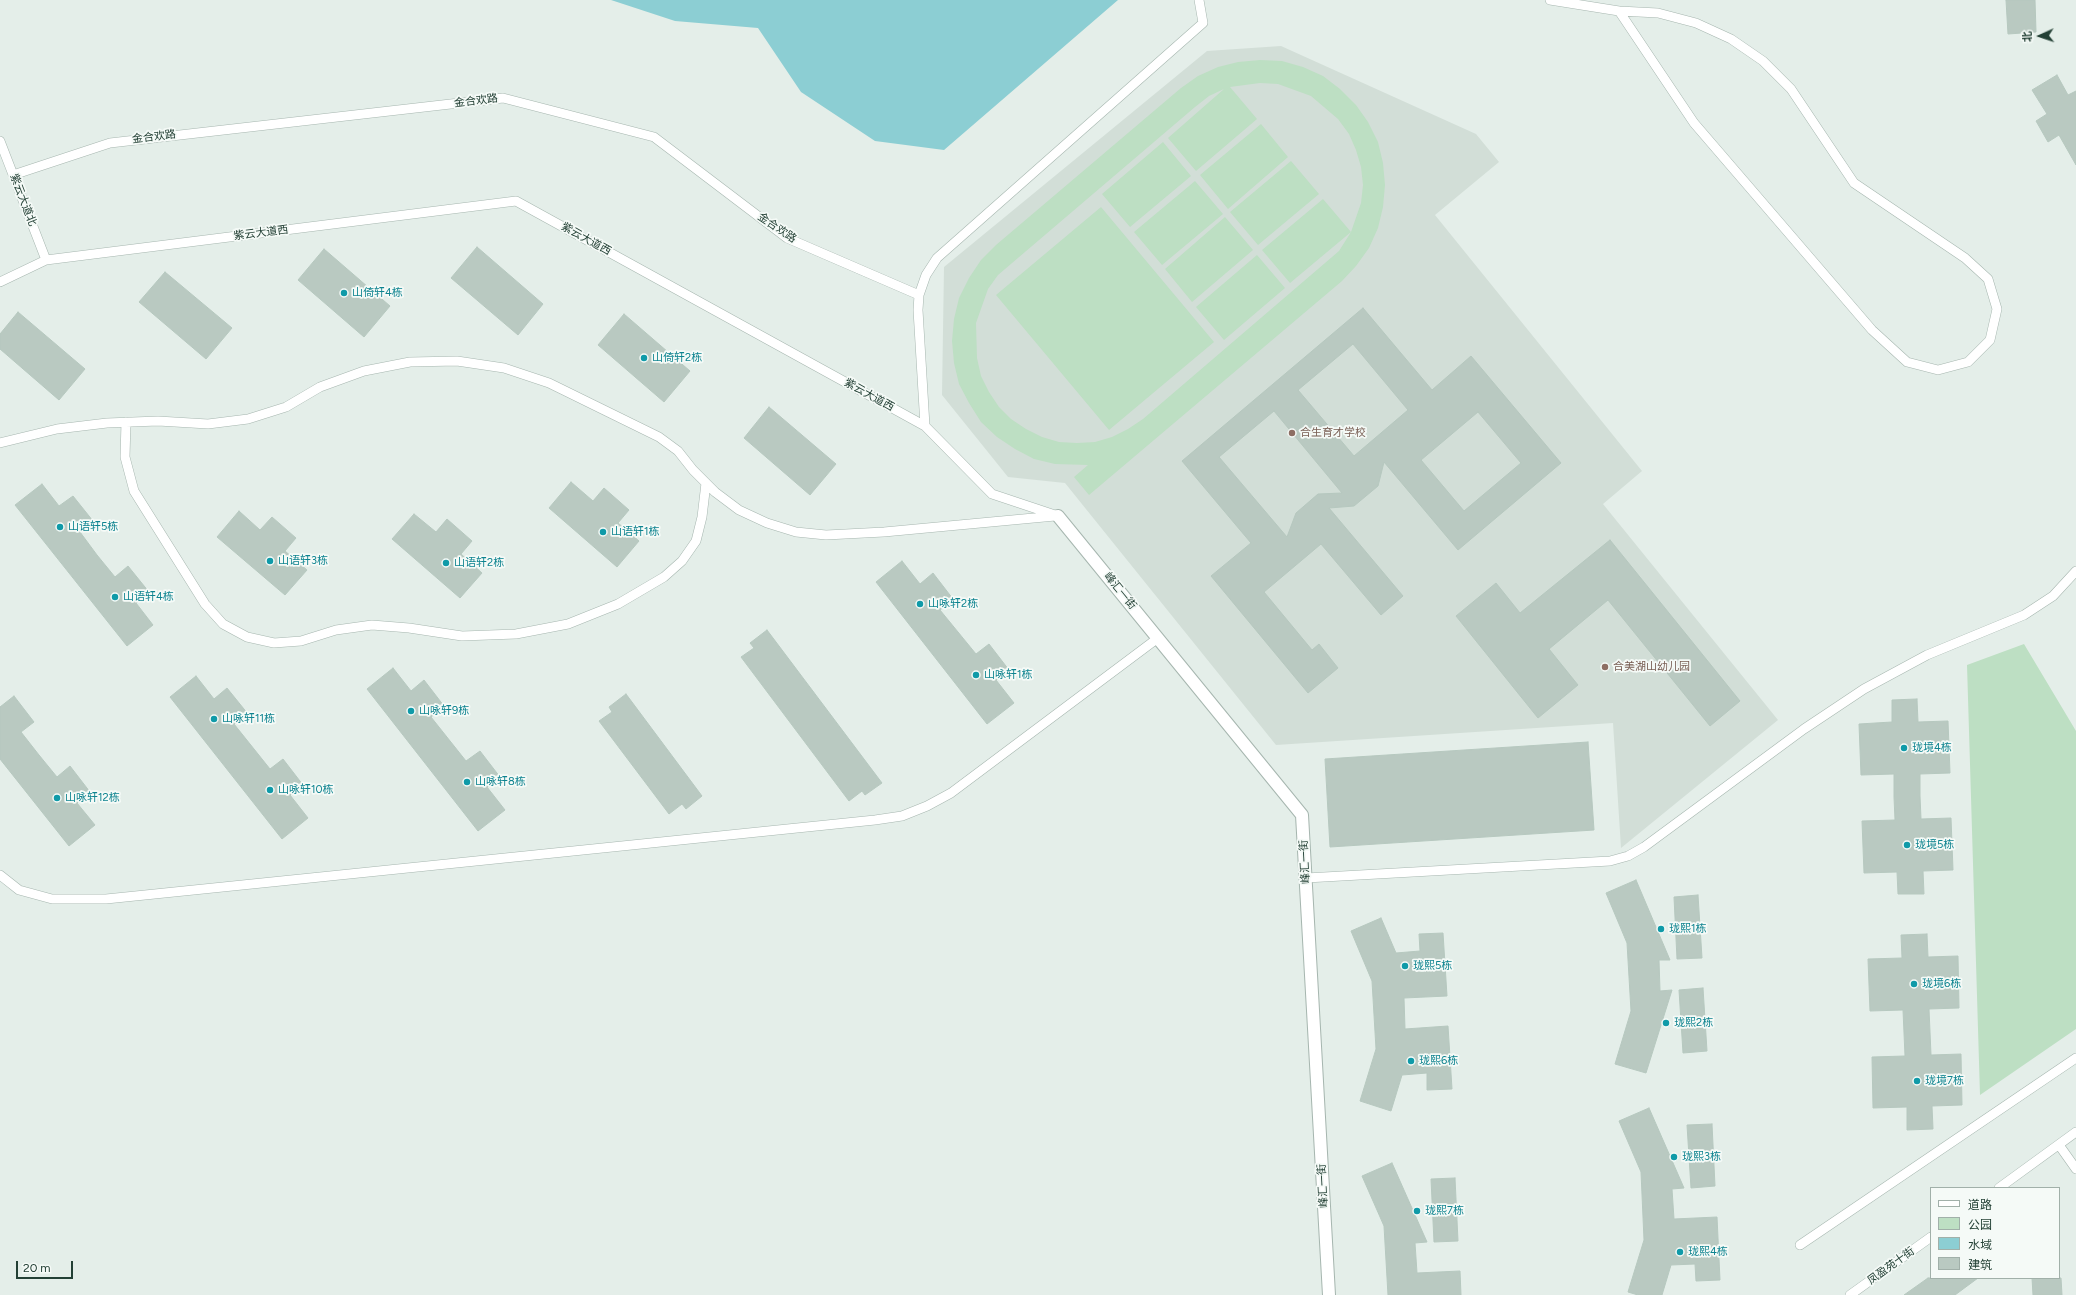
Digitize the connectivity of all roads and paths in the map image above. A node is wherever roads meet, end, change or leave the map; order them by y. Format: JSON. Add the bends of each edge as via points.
{"nodes":[{"id":1,"x":1199,"y":0,"type":"edge"},
{"id":2,"x":1550,"y":0,"type":"edge"},
{"id":3,"x":1619,"y":11,"type":"junction"},
{"id":4,"x":0,"y":141,"type":"edge"},
{"id":5,"x":13,"y":175,"type":"junction"},
{"id":6,"x":46,"y":260,"type":"junction"},
{"id":7,"x":0,"y":282,"type":"edge"},
{"id":8,"x":919,"y":295,"type":"junction"},
{"id":9,"x":126,"y":422,"type":"junction"},
{"id":10,"x":925,"y":426,"type":"junction"},
{"id":11,"x":0,"y":443,"type":"edge"},
{"id":12,"x":706,"y":483,"type":"junction"},
{"id":13,"x":1058,"y":516,"type":"junction"},
{"id":14,"x":2076,"y":571,"type":"edge"},
{"id":15,"x":1158,"y":638,"type":"junction"},
{"id":16,"x":0,"y":875,"type":"edge"},
{"id":17,"x":1306,"y":878,"type":"junction"},
{"id":18,"x":2076,"y":1058,"type":"edge"},
{"id":19,"x":2076,"y":1132,"type":"edge"},
{"id":20,"x":2058,"y":1145,"type":"junction"},
{"id":21,"x":2076,"y":1169,"type":"edge"},
{"id":22,"x":2000,"y":1187,"type":"edge"},
{"id":23,"x":1930,"y":1238,"type":"edge"},
{"id":24,"x":1800,"y":1245,"type":"dead end"},
{"id":25,"x":1329,"y":1295,"type":"edge"},
{"id":26,"x":1850,"y":1295,"type":"edge"}],
"edges":[{"from":1,"to":8,"type":"lane","via":[[1202,23],[937,258],[926,275]]},
{"from":2,"to":3,"type":"lane"},
{"from":3,"to":3,"type":"lane","via":[[1658,13],[1696,23],[1731,39],[1763,61],[1791,89],[1854,183],[1965,258],[1988,279],[1997,309],[1990,340],[1968,362],[1938,370],[1907,362],[1872,330],[1694,123]]},
{"from":4,"to":5,"type":"lane","name":"紫云大道北"},
{"from":5,"to":6,"type":"lane","name":"紫云大道北"},
{"from":5,"to":8,"type":"lane","name":"金合欢路","via":[[110,142],[503,98],[654,138],[787,238]]},
{"from":6,"to":7,"type":"lane","name":"紫云大道西"},
{"from":6,"to":10,"type":"lane","name":"紫云大道西","via":[[516,201]]},
{"from":8,"to":10,"type":"lane"},
{"from":9,"to":11,"type":"lane","via":[[56,430]]},
{"from":9,"to":12,"type":"lane","via":[[208,424],[248,420],[286,407],[320,387],[364,371],[410,362],[457,361],[504,368],[549,383],[659,437],[678,451]]},
{"from":9,"to":12,"type":"lane","via":[[125,457],[134,491],[205,604],[229,628],[247,637],[274,643],[301,641],[336,630],[372,625],[462,636],[516,634],[568,624],[618,604],[664,576],[682,561],[696,541]]},
{"from":10,"to":13,"type":"lane","name":"紫云大道西","via":[[992,494]]},
{"from":12,"to":13,"type":"lane","via":[[739,510],[767,523],[796,532],[826,535]]},
{"from":13,"to":15,"type":"street","name":"峰汇一街"},
{"from":14,"to":17,"type":"lane","via":[[2053,596],[2024,615],[1927,655],[1834,708],[1644,847],[1628,856],[1610,861]]},
{"from":15,"to":16,"type":"lane","via":[[951,793],[902,816],[106,899],[52,899],[19,890]]},
{"from":15,"to":17,"type":"street","name":"峰汇一街","via":[[1302,815]]},
{"from":17,"to":25,"type":"street","name":"峰汇一街"},
{"from":18,"to":24,"type":"lane"},
{"from":19,"to":20,"type":"lane"},
{"from":20,"to":21,"type":"lane"},
{"from":20,"to":22,"type":"lane"},
{"from":23,"to":26,"type":"lane","name":"凤盈苑十街"}]}
